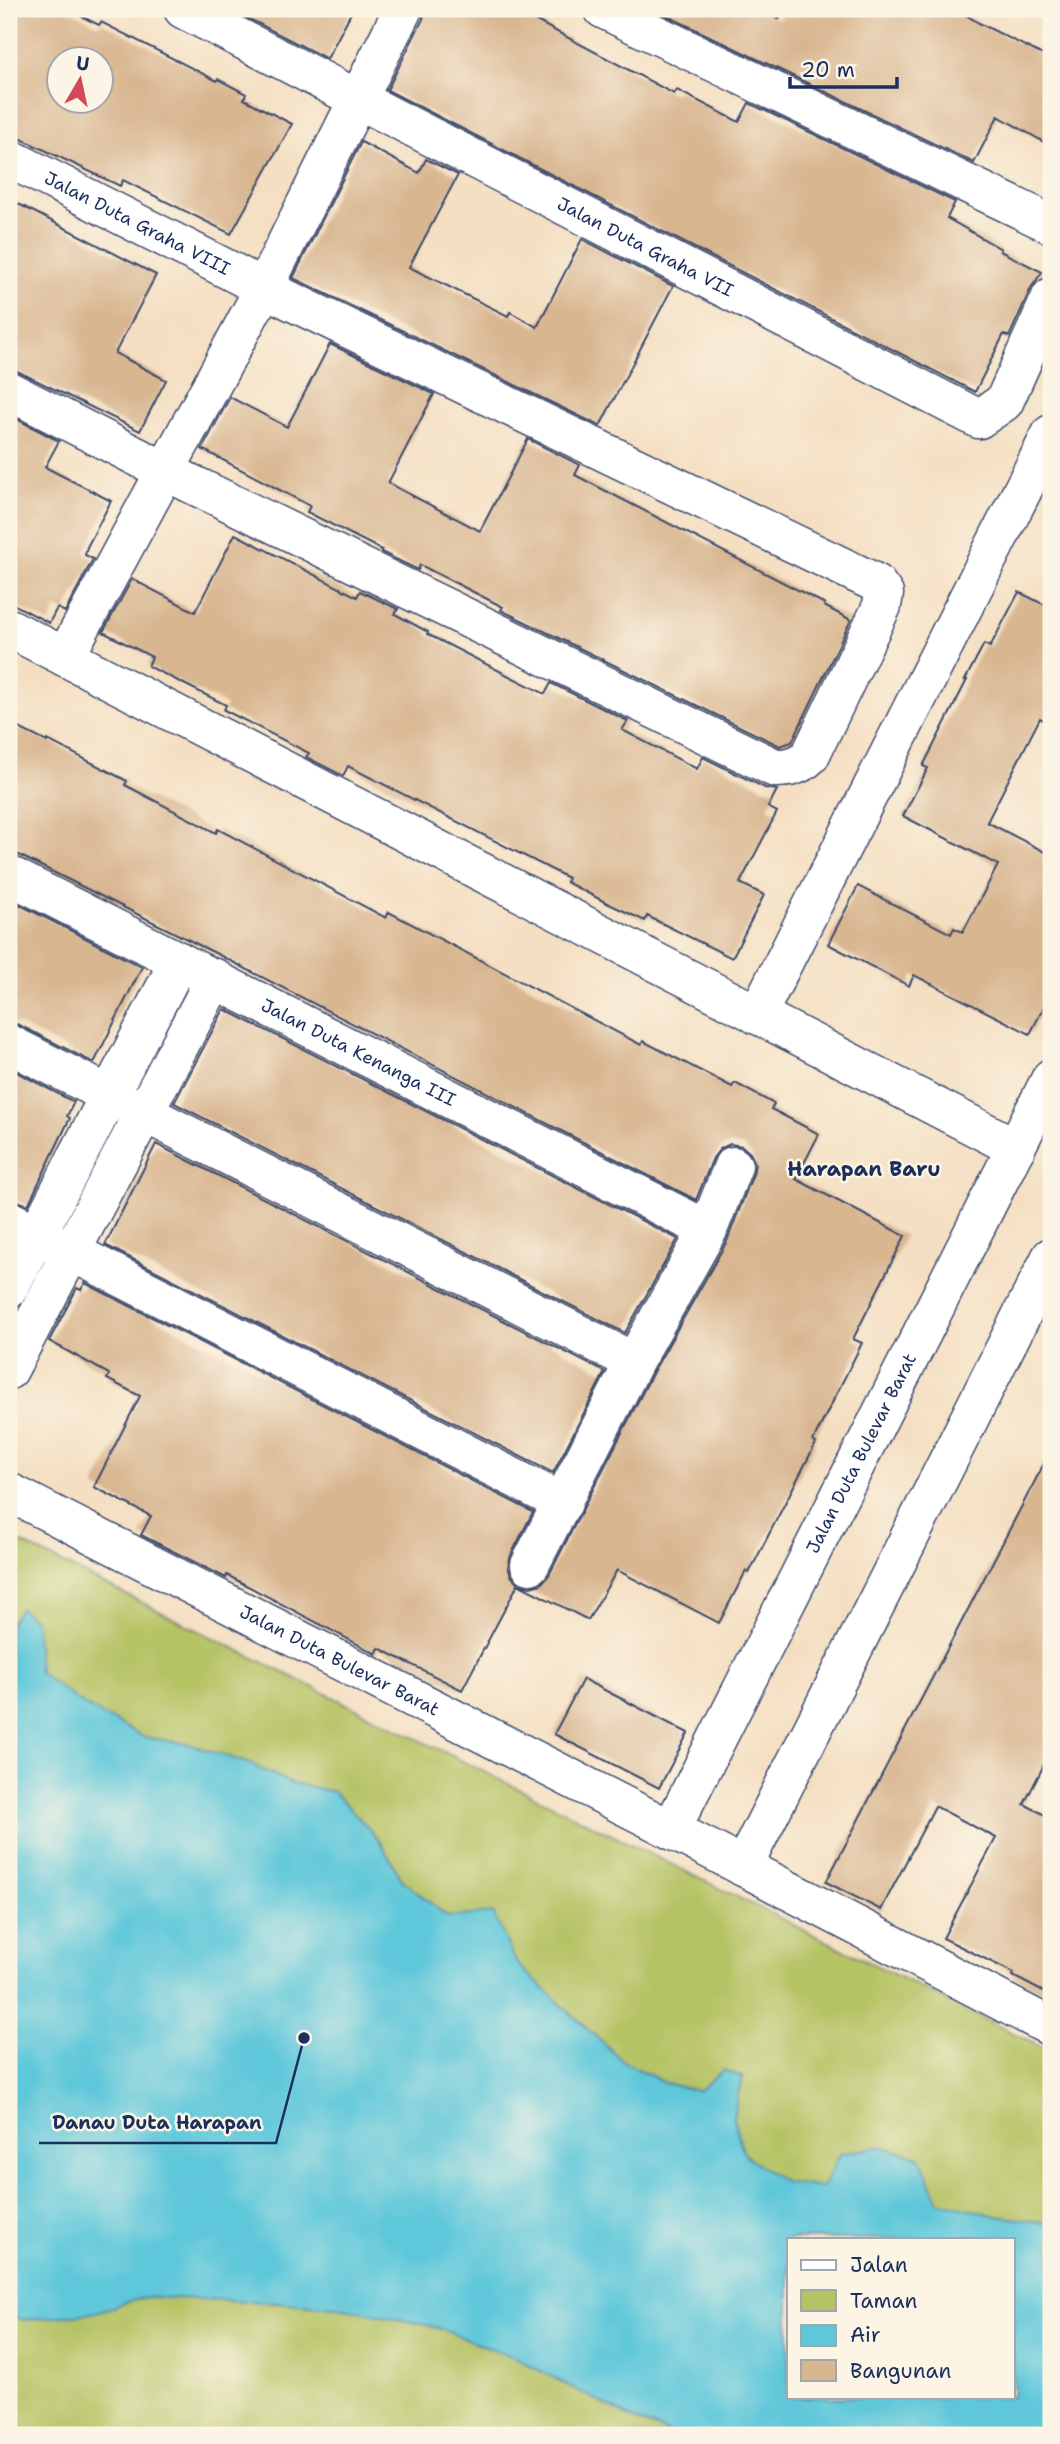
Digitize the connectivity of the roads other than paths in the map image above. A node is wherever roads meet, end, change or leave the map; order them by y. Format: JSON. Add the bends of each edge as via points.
{"nodes":[{"id":1,"x":183,"y":9,"type":"edge"},
{"id":2,"x":403,"y":9,"type":"edge"},
{"id":3,"x":603,"y":9,"type":"edge"},
{"id":4,"x":357,"y":100,"type":"junction"},
{"id":5,"x":9,"y":158,"type":"edge"},
{"id":6,"x":1051,"y":224,"type":"edge"},
{"id":7,"x":264,"y":288,"type":"junction"},
{"id":8,"x":1051,"y":297,"type":"edge"},
{"id":9,"x":9,"y":391,"type":"edge"},
{"id":10,"x":1051,"y":434,"type":"edge"},
{"id":11,"x":167,"y":472,"type":"junction"},
{"id":12,"x":9,"y":628,"type":"edge"},
{"id":13,"x":65,"y":657,"type":"junction"},
{"id":14,"x":9,"y":875,"type":"edge"},
{"id":15,"x":179,"y":961,"type":"junction"},
{"id":16,"x":215,"y":978,"type":"junction"},
{"id":17,"x":757,"y":1015,"type":"junction"},
{"id":18,"x":9,"y":1044,"type":"edge"},
{"id":19,"x":1051,"y":1078,"type":"edge"},
{"id":20,"x":109,"y":1094,"type":"junction"},
{"id":21,"x":144,"y":1114,"type":"junction"},
{"id":22,"x":1016,"y":1148,"type":"junction"},
{"id":23,"x":733,"y":1166,"type":"dead end"},
{"id":24,"x":22,"y":1228,"type":"edge"},
{"id":25,"x":708,"y":1230,"type":"junction"},
{"id":26,"x":71,"y":1252,"type":"junction"},
{"id":27,"x":1051,"y":1257,"type":"edge"},
{"id":28,"x":9,"y":1288,"type":"edge"},
{"id":29,"x":634,"y":1362,"type":"junction"},
{"id":30,"x":9,"y":1370,"type":"edge"},
{"id":31,"x":9,"y":1492,"type":"edge"},
{"id":32,"x":563,"y":1503,"type":"junction"},
{"id":33,"x":530,"y":1565,"type":"dead end"},
{"id":34,"x":671,"y":1830,"type":"junction"},
{"id":35,"x":743,"y":1867,"type":"junction"},
{"id":36,"x":1051,"y":2027,"type":"edge"}],
"edges":[{"from":1,"to":4,"type":"street","name":"Jalan Duta Graha VII"},
{"from":2,"to":4,"type":"street"},
{"from":3,"to":6,"type":"street"},
{"from":4,"to":7,"type":"street"},
{"from":4,"to":8,"type":"street","name":"Jalan Duta Graha VII","via":[[979,419],[1004,401]]},
{"from":5,"to":7,"type":"street","name":"Jalan Duta Graha VIII"},
{"from":7,"to":11,"type":"street"},
{"from":7,"to":11,"type":"street","name":"Jalan Duta Graha VIII","via":[[876,583],[884,594],[882,606],[810,756],[801,764],[775,768]]},
{"from":9,"to":11,"type":"street","name":"Jalan Duta Graha VIII"},
{"from":10,"to":17,"type":"street"},
{"from":11,"to":13,"type":"street"},
{"from":12,"to":13,"type":"street"},
{"from":13,"to":17,"type":"street"},
{"from":14,"to":15,"type":"street","name":"Jalan Duta Kenanga III"},
{"from":15,"to":16,"type":"street","name":"Jalan Duta Kenanga III"},
{"from":15,"to":20,"type":"street"},
{"from":16,"to":21,"type":"street"},
{"from":16,"to":25,"type":"street","name":"Jalan Duta Kenanga III"},
{"from":17,"to":22,"type":"street"},
{"from":18,"to":20,"type":"street"},
{"from":19,"to":22,"type":"street","name":"Jalan Duta Bulevar Barat"},
{"from":20,"to":21,"type":"street"},
{"from":20,"to":24,"type":"street"},
{"from":21,"to":26,"type":"street"},
{"from":21,"to":29,"type":"street"},
{"from":22,"to":34,"type":"street","name":"Jalan Duta Bulevar Barat"},
{"from":23,"to":25,"type":"street"},
{"from":24,"to":26,"type":"street"},
{"from":24,"to":28,"type":"street"},
{"from":25,"to":29,"type":"street"},
{"from":26,"to":30,"type":"street"},
{"from":26,"to":32,"type":"street"},
{"from":27,"to":35,"type":"street"},
{"from":29,"to":32,"type":"street"},
{"from":31,"to":34,"type":"street","name":"Jalan Duta Bulevar Barat"},
{"from":32,"to":33,"type":"street"},
{"from":34,"to":35,"type":"street","name":"Jalan Duta Bulevar Barat"},
{"from":35,"to":36,"type":"street","name":"Jalan Duta Bulevar Barat"}]}
